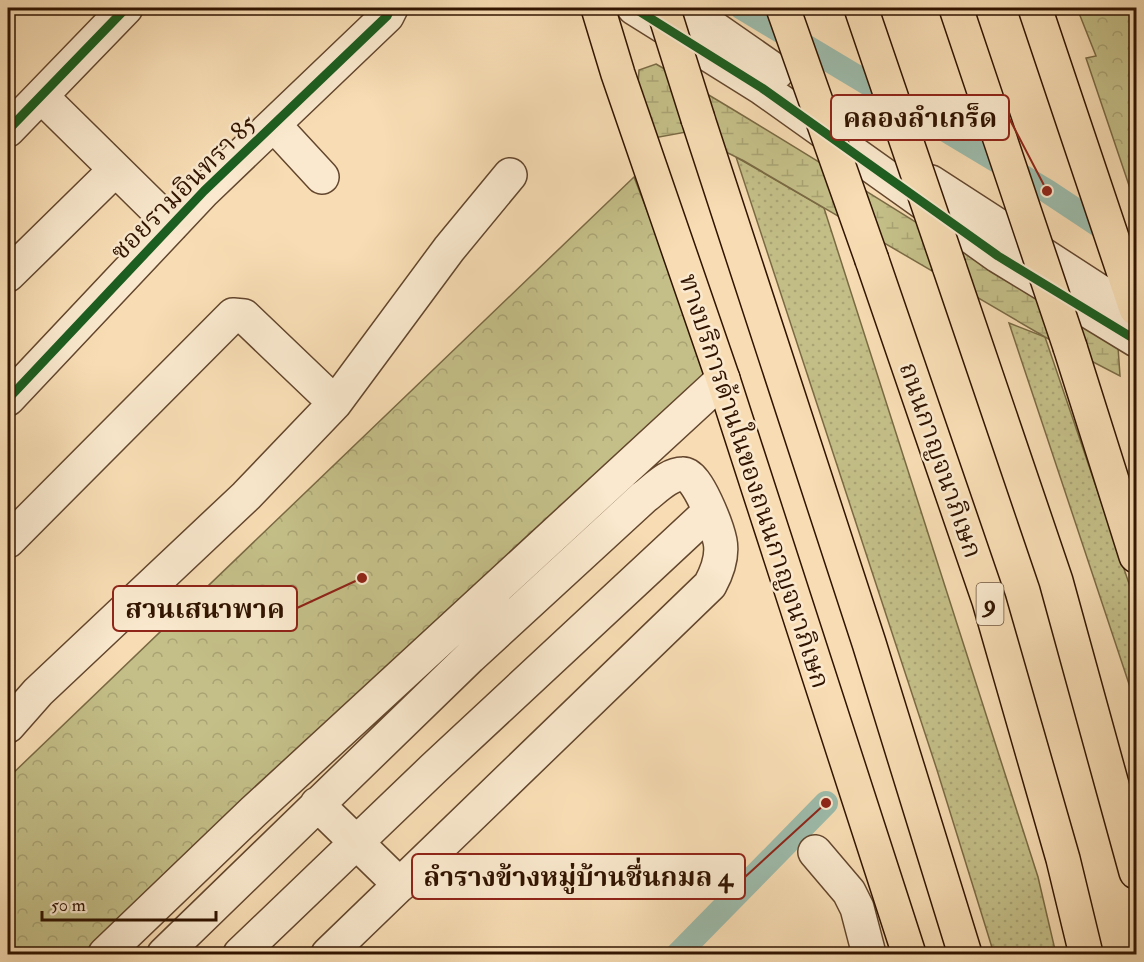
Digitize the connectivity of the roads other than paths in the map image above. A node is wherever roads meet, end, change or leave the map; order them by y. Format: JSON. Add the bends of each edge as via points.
{"nodes":[{"id":1,"x":126,"y":8,"type":"edge"},
{"id":2,"x":391,"y":8,"type":"edge"},
{"id":3,"x":598,"y":8,"type":"edge"},
{"id":4,"x":634,"y":8,"type":"edge"},
{"id":5,"x":663,"y":8,"type":"edge"},
{"id":6,"x":678,"y":8,"type":"edge"},
{"id":7,"x":783,"y":8,"type":"edge"},
{"id":8,"x":861,"y":8,"type":"edge"},
{"id":9,"x":956,"y":8,"type":"edge"},
{"id":10,"x":1036,"y":11,"type":"edge"},
{"id":11,"x":41,"y":96,"type":"junction"},
{"id":12,"x":274,"y":125,"type":"junction"},
{"id":13,"x":8,"y":130,"type":"edge"},
{"id":14,"x":115,"y":170,"type":"junction"},
{"id":15,"x":510,"y":176,"type":"dead end"},
{"id":16,"x":322,"y":177,"type":"dead end"},
{"id":17,"x":172,"y":225,"type":"junction"},
{"id":18,"x":8,"y":275,"type":"edge"},
{"id":19,"x":1137,"y":309,"type":"edge"},
{"id":20,"x":1137,"y":315,"type":"edge"},
{"id":21,"x":1137,"y":340,"type":"edge"},
{"id":22,"x":723,"y":378,"type":"junction"},
{"id":23,"x":8,"y":399,"type":"edge"},
{"id":24,"x":335,"y":403,"type":"junction"},
{"id":25,"x":709,"y":512,"type":"junction"},
{"id":26,"x":8,"y":542,"type":"edge"},
{"id":27,"x":1137,"y":556,"type":"edge"},
{"id":28,"x":8,"y":726,"type":"edge"},
{"id":29,"x":317,"y":804,"type":"junction"},
{"id":30,"x":356,"y":842,"type":"junction"},
{"id":31,"x":815,"y":852,"type":"dead end"},
{"id":32,"x":1137,"y":872,"type":"edge"},
{"id":33,"x":400,"y":885,"type":"junction"},
{"id":34,"x":906,"y":953,"type":"edge"},
{"id":35,"x":105,"y":954,"type":"edge"},
{"id":36,"x":164,"y":954,"type":"edge"},
{"id":37,"x":240,"y":954,"type":"edge"},
{"id":38,"x":328,"y":954,"type":"edge"},
{"id":39,"x":869,"y":954,"type":"edge"},
{"id":40,"x":965,"y":954,"type":"edge"},
{"id":41,"x":1086,"y":954,"type":"edge"}],
"edges":[{"from":1,"to":11,"type":"street"},
{"from":2,"to":12,"type":"street","name":"ซอยรามอินทรา 85"},
{"from":3,"to":22,"type":"main road","name":"ทางบริการด้านในของถนนกาญจนาภิเษก"},
{"from":4,"to":21,"type":"street","via":[[762,88],[998,256]]},
{"from":5,"to":40,"type":"main road","bridge":true,"via":[[869,643]]},
{"from":6,"to":20,"type":"street","via":[[711,26],[943,190]]},
{"from":7,"to":41,"type":"main road","name":"ถนนกาญจนาภิเษก","number":"9","bridge":true,"via":[[989,601]]},
{"from":8,"to":32,"type":"main road","bridge":true,"via":[[1056,580]]},
{"from":9,"to":27,"type":"main road","bridge":true},
{"from":10,"to":19,"type":"main road"},
{"from":11,"to":13,"type":"street"},
{"from":11,"to":14,"type":"street"},
{"from":12,"to":16,"type":"street"},
{"from":12,"to":17,"type":"street","name":"ซอยรามอินทรา 85"},
{"from":14,"to":17,"type":"street"},
{"from":14,"to":18,"type":"street"},
{"from":15,"to":24,"type":"street","via":[[449,249]]},
{"from":17,"to":23,"type":"street","name":"ซอยรามอินทรา 85"},
{"from":22,"to":34,"type":"main road","name":"ทางบริการด้านในของถนนกาญจนาภิเษก"},
{"from":22,"to":35,"type":"street"},
{"from":24,"to":26,"type":"street","via":[[244,316],[233,315]]},
{"from":24,"to":28,"type":"street","via":[[246,496],[38,692]]},
{"from":25,"to":29,"type":"street","via":[[691,476],[672,476],[644,497],[470,657]]},
{"from":25,"to":30,"type":"street"},
{"from":25,"to":33,"type":"street","via":[[720,541],[719,568],[710,585]]},
{"from":29,"to":30,"type":"street"},
{"from":29,"to":36,"type":"street"},
{"from":30,"to":33,"type":"street"},
{"from":30,"to":37,"type":"street"},
{"from":31,"to":39,"type":"street","via":[[849,892]]},
{"from":33,"to":38,"type":"street"}]}
